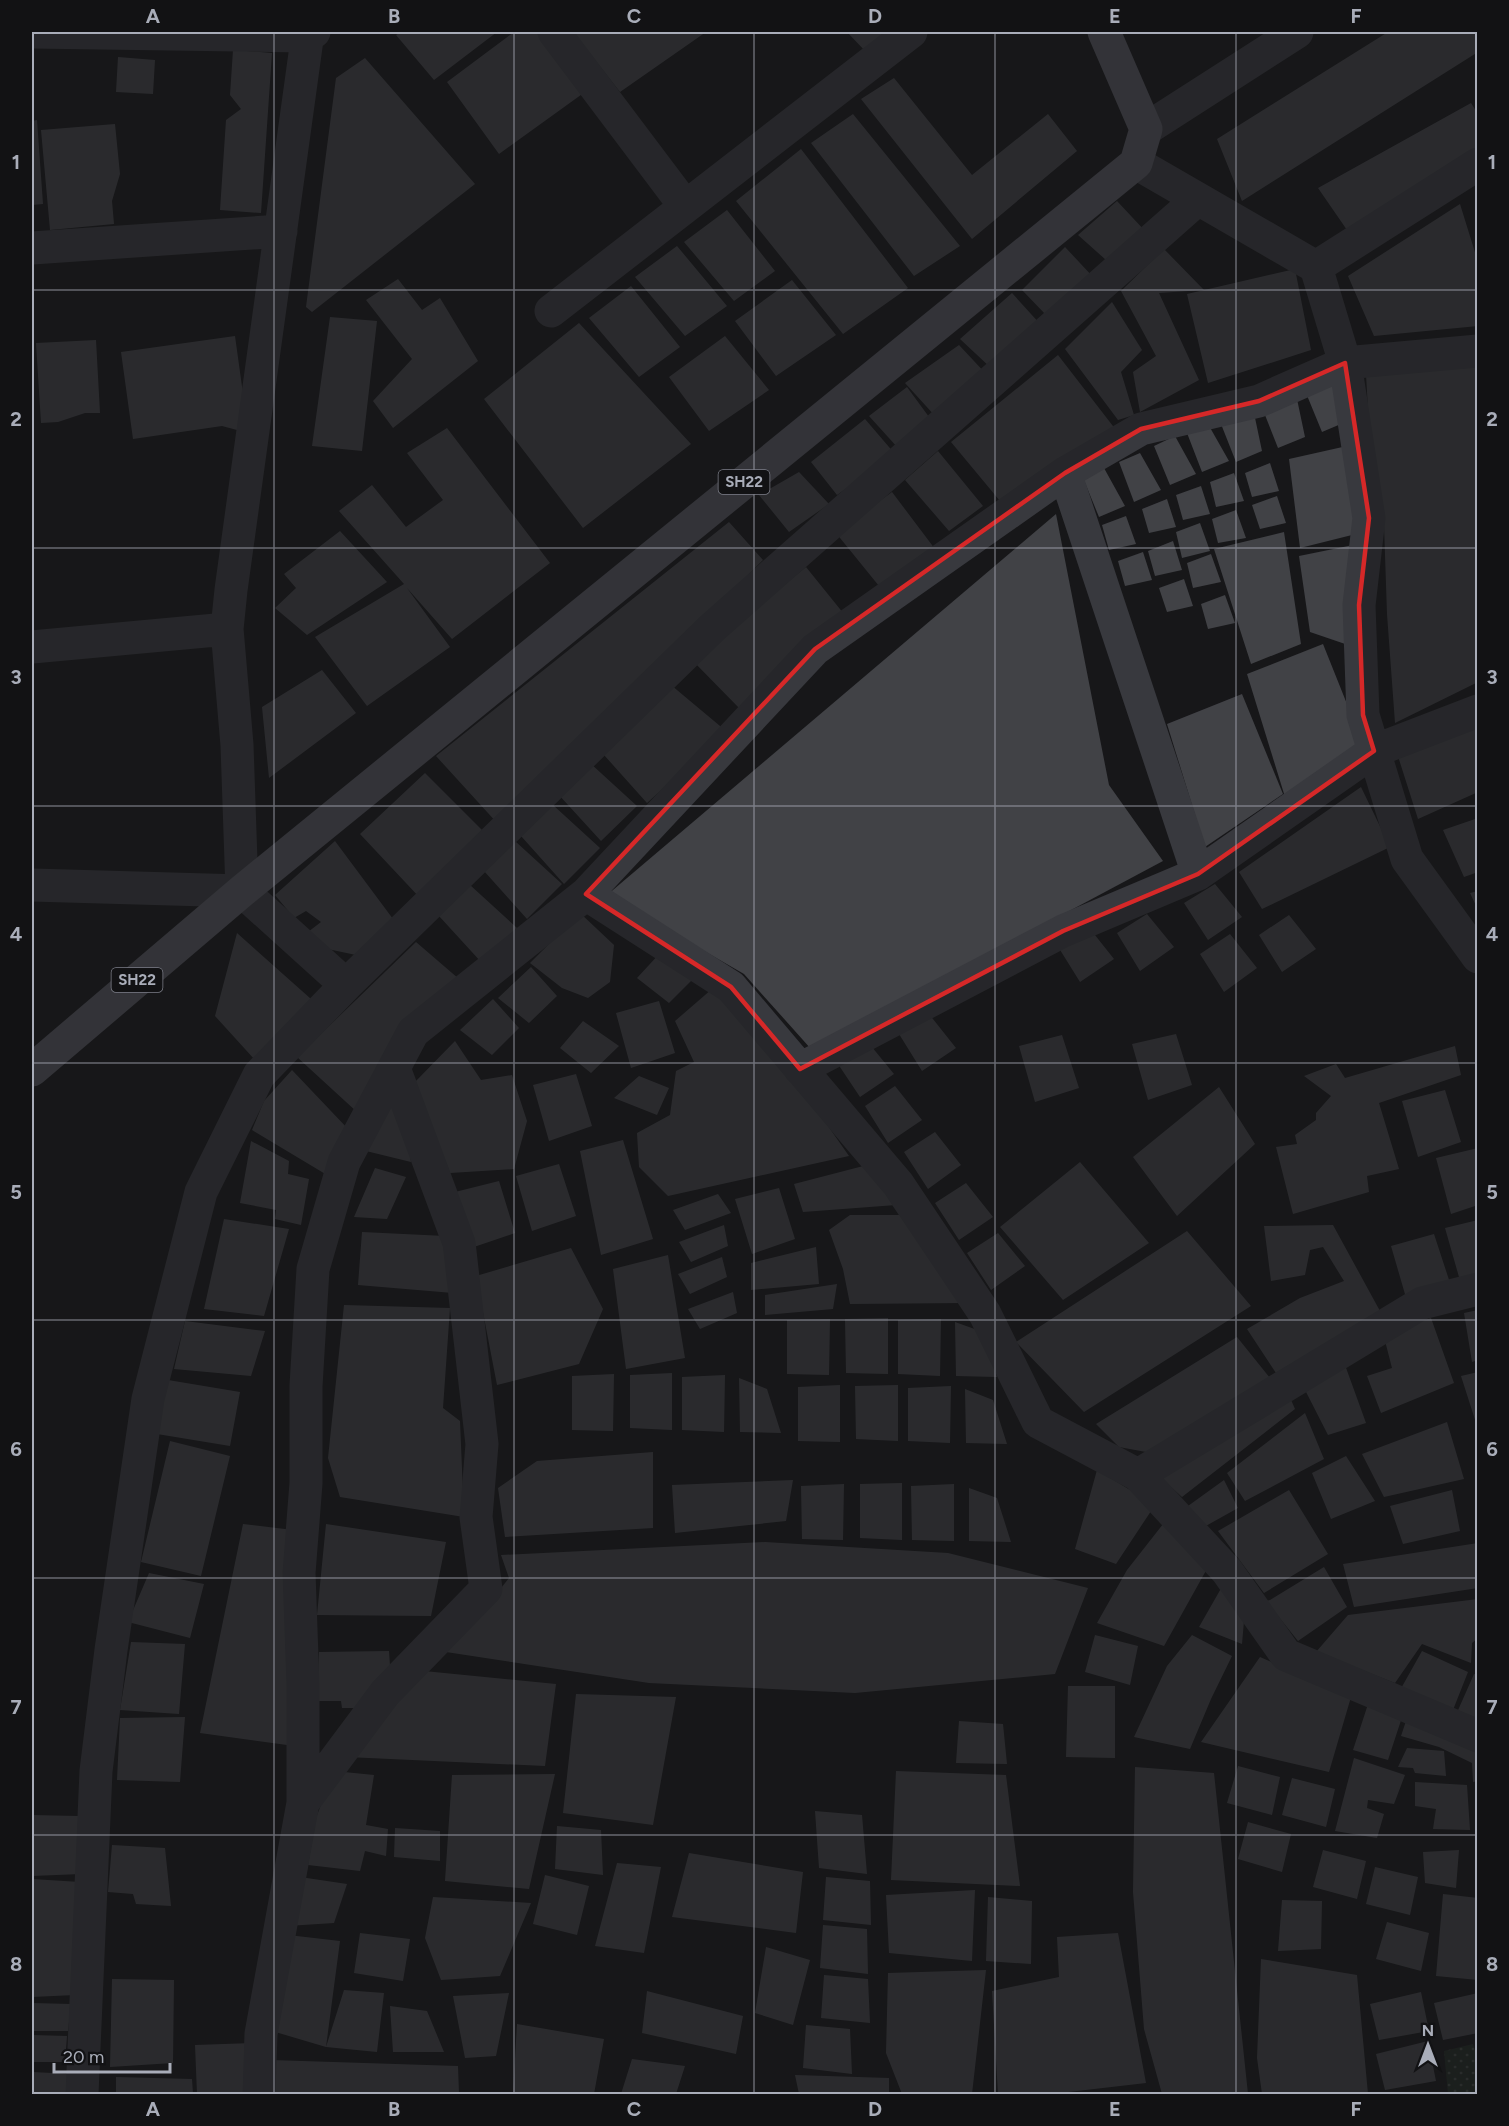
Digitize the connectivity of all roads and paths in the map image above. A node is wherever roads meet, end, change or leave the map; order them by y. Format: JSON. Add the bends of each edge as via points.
{"nodes":[{"id":1,"x":32,"y":32,"type":"edge"},
{"id":2,"x":554,"y":32,"type":"edge"},
{"id":3,"x":911,"y":32,"type":"edge"},
{"id":4,"x":1104,"y":32,"type":"edge"},
{"id":5,"x":1297,"y":32,"type":"edge"},
{"id":6,"x":310,"y":33,"type":"edge"},
{"id":7,"x":1146,"y":129,"type":"junction"},
{"id":8,"x":1136,"y":163,"type":"junction"},
{"id":9,"x":1478,"y":164,"type":"edge"},
{"id":10,"x":1198,"y":199,"type":"junction"},
{"id":11,"x":685,"y":206,"type":"junction"},
{"id":12,"x":281,"y":231,"type":"junction"},
{"id":13,"x":32,"y":248,"type":"edge"},
{"id":14,"x":1316,"y":267,"type":"junction"},
{"id":15,"x":551,"y":310,"type":"dead end"},
{"id":16,"x":1478,"y":351,"type":"edge"},
{"id":17,"x":1346,"y":363,"type":"junction"},
{"id":18,"x":1065,"y":473,"type":"junction"},
{"id":19,"x":227,"y":629,"type":"junction"},
{"id":20,"x":32,"y":647,"type":"edge"},
{"id":21,"x":1478,"y":711,"type":"edge"},
{"id":22,"x":1374,"y":751,"type":"junction"},
{"id":23,"x":1198,"y":874,"type":"junction"},
{"id":24,"x":32,"y":885,"type":"edge"},
{"id":25,"x":242,"y":891,"type":"junction"},
{"id":26,"x":586,"y":894,"type":"junction"},
{"id":27,"x":1478,"y":957,"type":"edge"},
{"id":28,"x":346,"y":985,"type":"junction"},
{"id":29,"x":394,"y":1068,"type":"junction"},
{"id":30,"x":801,"y":1069,"type":"junction"},
{"id":31,"x":32,"y":1070,"type":"edge"},
{"id":32,"x":1478,"y":1289,"type":"edge"},
{"id":33,"x":1138,"y":1475,"type":"junction"},
{"id":34,"x":1478,"y":1736,"type":"edge"},
{"id":35,"x":303,"y":1803,"type":"junction"},
{"id":36,"x":82,"y":2094,"type":"edge"},
{"id":37,"x":259,"y":2094,"type":"edge"}],
"edges":[{"from":1,"to":6,"type":"street"},
{"from":2,"to":11,"type":"street"},
{"from":3,"to":11,"type":"street"},
{"from":4,"to":7,"type":"main road"},
{"from":5,"to":7,"type":"street"},
{"from":6,"to":12,"type":"street"},
{"from":7,"to":8,"type":"main road"},
{"from":8,"to":10,"type":"street"},
{"from":8,"to":25,"type":"main road","number":"SH22"},
{"from":9,"to":14,"type":"street"},
{"from":10,"to":14,"type":"street"},
{"from":10,"to":28,"type":"street","via":[[712,628]]},
{"from":11,"to":15,"type":"street"},
{"from":12,"to":13,"type":"street"},
{"from":12,"to":19,"type":"street"},
{"from":14,"to":17,"type":"street"},
{"from":16,"to":17,"type":"street"},
{"from":17,"to":18,"type":"street","via":[[1259,401],[1141,429]]},
{"from":17,"to":22,"type":"street","via":[[1369,518],[1359,604],[1363,714]]},
{"from":18,"to":23,"type":"street"},
{"from":18,"to":26,"type":"street","via":[[815,649]]},
{"from":19,"to":20,"type":"street"},
{"from":19,"to":25,"type":"street","via":[[237,745]]},
{"from":21,"to":22,"type":"street"},
{"from":22,"to":23,"type":"street"},
{"from":22,"to":27,"type":"street","via":[[1407,859]]},
{"from":23,"to":30,"type":"street","via":[[1063,931]]},
{"from":24,"to":25,"type":"street"},
{"from":25,"to":28,"type":"street"},
{"from":25,"to":31,"type":"main road","number":"SH22"},
{"from":26,"to":29,"type":"street","via":[[414,1032]]},
{"from":26,"to":30,"type":"street","via":[[731,987]]},
{"from":28,"to":36,"type":"street","via":[[259,1075],[201,1192],[148,1399],[96,1771]]},
{"from":29,"to":35,"type":"street","via":[[344,1162],[313,1269],[299,1573]]},
{"from":29,"to":35,"type":"street","via":[[459,1243],[482,1444],[476,1517],[486,1589],[386,1693]]},
{"from":30,"to":33,"type":"street","via":[[904,1193],[985,1314],[1038,1422]]},
{"from":32,"to":33,"type":"street","via":[[1422,1303]]},
{"from":33,"to":34,"type":"street","via":[[1227,1571],[1286,1655]]},
{"from":35,"to":37,"type":"street","via":[[261,2034]]}]}
